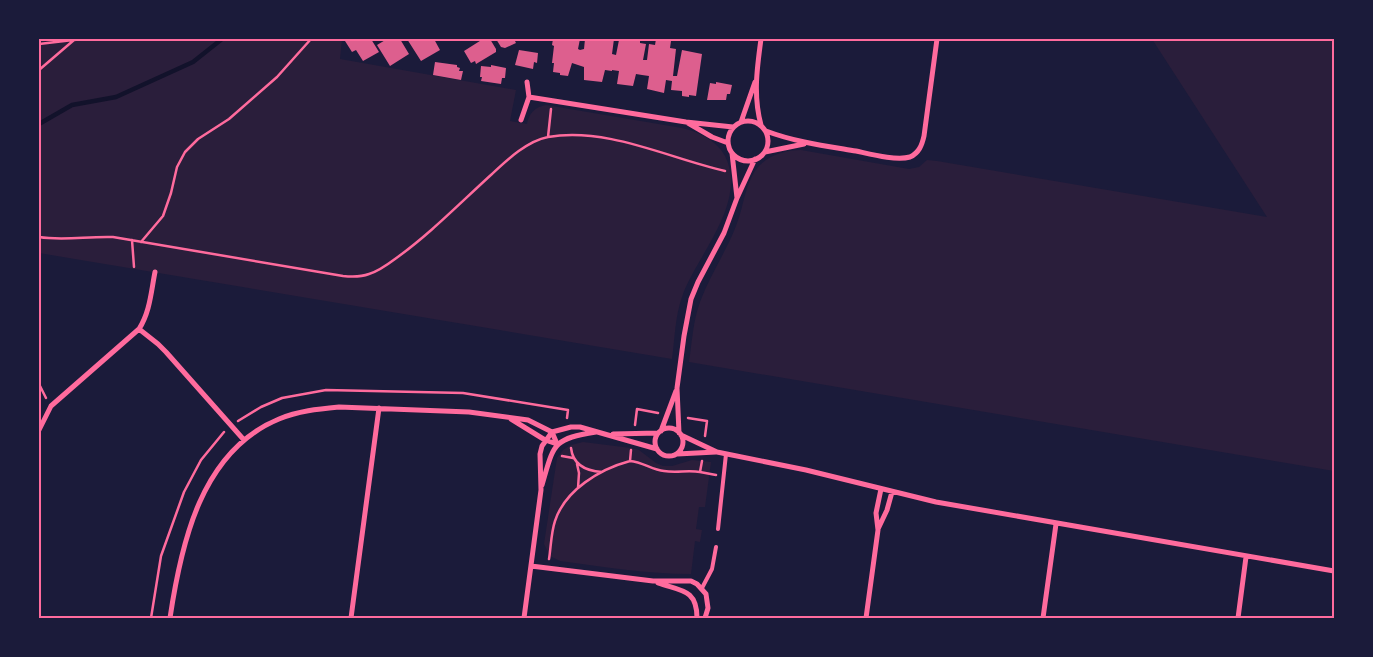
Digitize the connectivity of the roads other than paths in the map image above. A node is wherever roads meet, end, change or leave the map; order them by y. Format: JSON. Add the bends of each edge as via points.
{"nodes":[{"id":1,"x":761,"y":39,"type":"edge"},
{"id":2,"x":937,"y":39,"type":"edge"},
{"id":3,"x":756,"y":77,"type":"junction"},
{"id":4,"x":526,"y":82,"type":"dead end"},
{"id":5,"x":529,"y":97,"type":"junction"},
{"id":6,"x":521,"y":120,"type":"dead end"},
{"id":7,"x":686,"y":122,"type":"junction"},
{"id":8,"x":741,"y":122,"type":"junction"},
{"id":9,"x":761,"y":125,"type":"junction"},
{"id":10,"x":733,"y":127,"type":"junction"},
{"id":11,"x":766,"y":131,"type":"junction"},
{"id":12,"x":728,"y":143,"type":"junction"},
{"id":13,"x":812,"y":144,"type":"junction"},
{"id":14,"x":765,"y":152,"type":"junction"},
{"id":15,"x":732,"y":153,"type":"junction"},
{"id":16,"x":756,"y":159,"type":"junction"},
{"id":17,"x":737,"y":198,"type":"junction"},
{"id":18,"x":155,"y":272,"type":"dead end"},
{"id":19,"x":139,"y":330,"type":"junction"},
{"id":20,"x":677,"y":388,"type":"junction"},
{"id":21,"x":379,"y":408,"type":"junction"},
{"id":22,"x":508,"y":417,"type":"junction"},
{"id":23,"x":39,"y":430,"type":"edge"},
{"id":24,"x":552,"y":432,"type":"junction"},
{"id":25,"x":596,"y":432,"type":"junction"},
{"id":26,"x":660,"y":432,"type":"junction"},
{"id":27,"x":608,"y":434,"type":"junction"},
{"id":28,"x":680,"y":434,"type":"junction"},
{"id":29,"x":244,"y":440,"type":"junction"},
{"id":30,"x":545,"y":440,"type":"junction"},
{"id":31,"x":557,"y":444,"type":"junction"},
{"id":32,"x":657,"y":449,"type":"junction"},
{"id":33,"x":716,"y":452,"type":"junction"},
{"id":34,"x":677,"y":454,"type":"junction"},
{"id":35,"x":726,"y":454,"type":"junction"},
{"id":36,"x":881,"y":488,"type":"junction"},
{"id":37,"x":541,"y":490,"type":"junction"},
{"id":38,"x":892,"y":492,"type":"junction"},
{"id":39,"x":1056,"y":524,"type":"junction"},
{"id":40,"x":718,"y":529,"type":"dead end"},
{"id":41,"x":878,"y":530,"type":"junction"},
{"id":42,"x":716,"y":547,"type":"dead end"},
{"id":43,"x":1246,"y":556,"type":"junction"},
{"id":44,"x":531,"y":566,"type":"junction"},
{"id":45,"x":1334,"y":571,"type":"edge"},
{"id":46,"x":653,"y":582,"type":"junction"},
{"id":47,"x":702,"y":588,"type":"junction"},
{"id":48,"x":170,"y":618,"type":"edge"},
{"id":49,"x":351,"y":618,"type":"edge"},
{"id":50,"x":524,"y":618,"type":"edge"},
{"id":51,"x":697,"y":618,"type":"edge"},
{"id":52,"x":705,"y":618,"type":"edge"},
{"id":53,"x":866,"y":618,"type":"edge"},
{"id":54,"x":1043,"y":618,"type":"edge"},
{"id":55,"x":1238,"y":618,"type":"edge"}],
"edges":[{"from":1,"to":3,"type":"street"},
{"from":2,"to":13,"type":"street","via":[[920,150],[900,158]]},
{"from":3,"to":8,"type":"street"},
{"from":3,"to":9,"type":"street","via":[[757,111]]},
{"from":4,"to":5,"type":"street"},
{"from":5,"to":6,"type":"street"},
{"from":5,"to":7,"type":"street"},
{"from":7,"to":10,"type":"street"},
{"from":7,"to":12,"type":"street"},
{"from":8,"to":9,"type":"street"},
{"from":8,"to":10,"type":"street"},
{"from":9,"to":11,"type":"street"},
{"from":10,"to":12,"type":"street"},
{"from":11,"to":13,"type":"street"},
{"from":11,"to":14,"type":"street","via":[[768,142]]},
{"from":12,"to":15,"type":"street"},
{"from":13,"to":14,"type":"street"},
{"from":14,"to":16,"type":"street"},
{"from":15,"to":16,"type":"street","via":[[743,160]]},
{"from":15,"to":17,"type":"street"},
{"from":16,"to":17,"type":"street"},
{"from":17,"to":20,"type":"street","via":[[724,233],[691,299]]},
{"from":18,"to":19,"type":"street","via":[[148,311]]},
{"from":19,"to":23,"type":"street","via":[[51,406]]},
{"from":19,"to":29,"type":"street","via":[[158,344]]},
{"from":20,"to":26,"type":"street"},
{"from":20,"to":28,"type":"street"},
{"from":21,"to":22,"type":"street","via":[[446,410]]},
{"from":21,"to":29,"type":"street","via":[[324,408],[298,412],[278,419]]},
{"from":21,"to":49,"type":"street"},
{"from":22,"to":24,"type":"street","via":[[528,420]]},
{"from":22,"to":30,"type":"street"},
{"from":24,"to":25,"type":"street","via":[[580,426]]},
{"from":24,"to":30,"type":"street"},
{"from":24,"to":31,"type":"street"},
{"from":25,"to":27,"type":"street"},
{"from":25,"to":31,"type":"street","via":[[569,437]]},
{"from":26,"to":27,"type":"street"},
{"from":26,"to":28,"type":"street","via":[[668,428]]},
{"from":26,"to":32,"type":"street","via":[[655,441]]},
{"from":27,"to":32,"type":"street"},
{"from":28,"to":33,"type":"street"},
{"from":28,"to":34,"type":"street","via":[[683,443]]},
{"from":29,"to":48,"type":"street","via":[[222,462],[202,497],[179,564]]},
{"from":30,"to":31,"type":"street"},
{"from":30,"to":37,"type":"street","via":[[540,454]]},
{"from":31,"to":37,"type":"street"},
{"from":32,"to":34,"type":"street","via":[[663,455]]},
{"from":33,"to":34,"type":"street"},
{"from":33,"to":35,"type":"street"},
{"from":35,"to":36,"type":"street"},
{"from":35,"to":40,"type":"lane"},
{"from":36,"to":38,"type":"street"},
{"from":36,"to":41,"type":"street","via":[[876,514]]},
{"from":37,"to":44,"type":"street"},
{"from":38,"to":39,"type":"street"},
{"from":38,"to":41,"type":"street"},
{"from":39,"to":43,"type":"street"},
{"from":39,"to":54,"type":"street"},
{"from":41,"to":53,"type":"street"},
{"from":42,"to":47,"type":"lane","via":[[712,569]]},
{"from":43,"to":45,"type":"street"},
{"from":43,"to":55,"type":"street"},
{"from":44,"to":46,"type":"street"},
{"from":44,"to":50,"type":"street"},
{"from":46,"to":47,"type":"street","via":[[691,582]]},
{"from":46,"to":51,"type":"street","via":[[691,596],[697,606]]},
{"from":47,"to":52,"type":"street","via":[[708,601]]}]}
